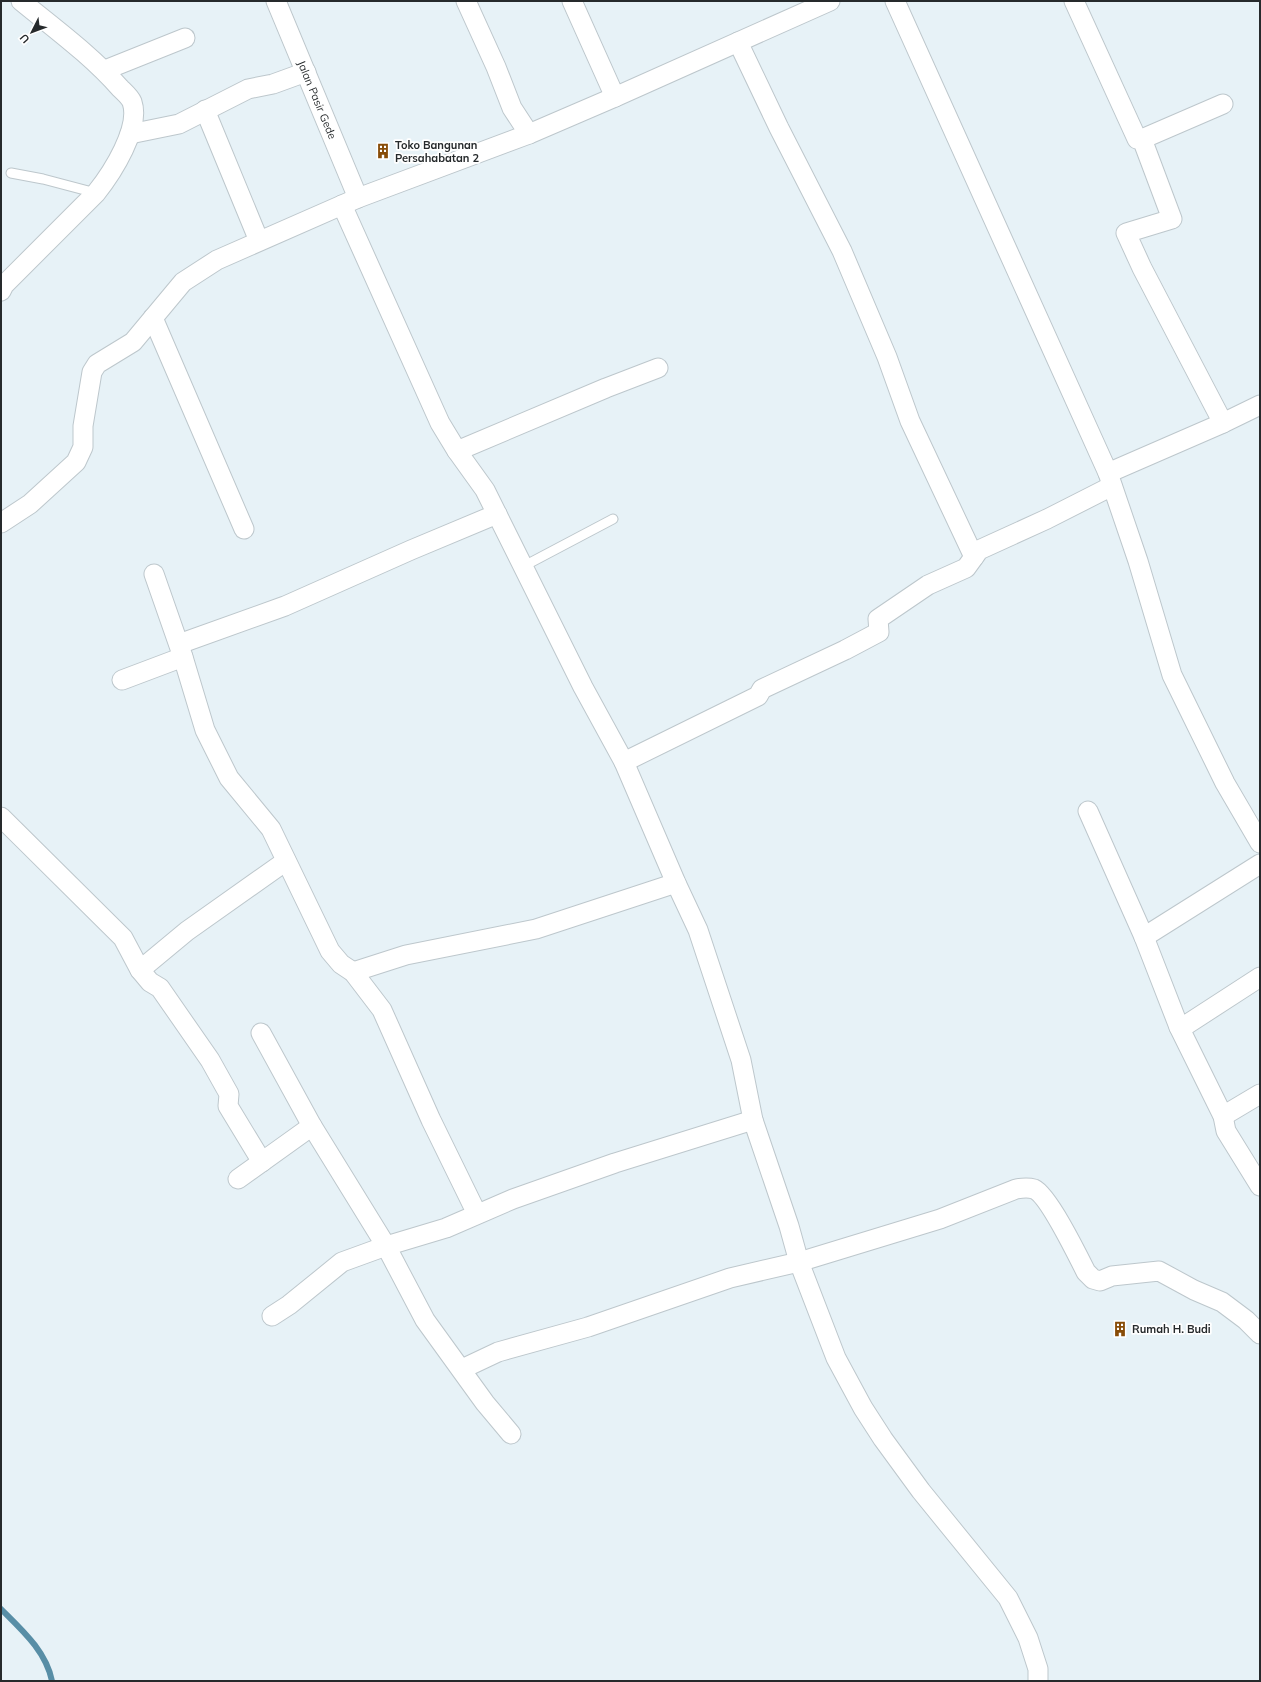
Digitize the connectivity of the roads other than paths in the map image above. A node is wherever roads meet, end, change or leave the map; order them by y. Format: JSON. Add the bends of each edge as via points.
{"nodes":[{"id":1,"x":21,"y":1,"type":"edge"},
{"id":2,"x":276,"y":1,"type":"edge"},
{"id":3,"x":466,"y":1,"type":"edge"},
{"id":4,"x":572,"y":1,"type":"edge"},
{"id":5,"x":830,"y":1,"type":"edge"},
{"id":6,"x":895,"y":1,"type":"edge"},
{"id":7,"x":1074,"y":1,"type":"edge"},
{"id":8,"x":793,"y":8,"type":"edge"},
{"id":9,"x":185,"y":38,"type":"dead end"},
{"id":10,"x":738,"y":42,"type":"junction"},
{"id":11,"x":105,"y":70,"type":"junction"},
{"id":12,"x":306,"y":72,"type":"junction"},
{"id":13,"x":615,"y":97,"type":"junction"},
{"id":14,"x":1223,"y":104,"type":"dead end"},
{"id":15,"x":205,"y":110,"type":"junction"},
{"id":16,"x":130,"y":134,"type":"junction"},
{"id":17,"x":529,"y":134,"type":"junction"},
{"id":18,"x":1142,"y":139,"type":"junction"},
{"id":19,"x":11,"y":173,"type":"dead end"},
{"id":20,"x":96,"y":193,"type":"junction"},
{"id":21,"x":350,"y":201,"type":"junction"},
{"id":22,"x":259,"y":241,"type":"junction"},
{"id":23,"x":1,"y":291,"type":"edge"},
{"id":24,"x":153,"y":318,"type":"junction"},
{"id":25,"x":658,"y":368,"type":"dead end"},
{"id":26,"x":1260,"y":405,"type":"edge"},
{"id":27,"x":1223,"y":423,"type":"junction"},
{"id":28,"x":457,"y":450,"type":"junction"},
{"id":29,"x":1110,"y":480,"type":"junction"},
{"id":30,"x":497,"y":514,"type":"junction"},
{"id":31,"x":613,"y":519,"type":"dead end"},
{"id":32,"x":1,"y":523,"type":"edge"},
{"id":33,"x":244,"y":529,"type":"dead end"},
{"id":34,"x":974,"y":558,"type":"junction"},
{"id":35,"x":524,"y":566,"type":"junction"},
{"id":36,"x":154,"y":574,"type":"dead end"},
{"id":37,"x":181,"y":651,"type":"junction"},
{"id":38,"x":122,"y":680,"type":"dead end"},
{"id":39,"x":624,"y":762,"type":"junction"},
{"id":40,"x":1088,"y":811,"type":"dead end"},
{"id":41,"x":1,"y":817,"type":"edge"},
{"id":42,"x":1260,"y":843,"type":"edge"},
{"id":43,"x":286,"y":860,"type":"junction"},
{"id":44,"x":1260,"y":864,"type":"edge"},
{"id":45,"x":676,"y":883,"type":"junction"},
{"id":46,"x":1144,"y":937,"type":"junction"},
{"id":47,"x":140,"y":970,"type":"junction"},
{"id":48,"x":353,"y":972,"type":"junction"},
{"id":49,"x":1260,"y":977,"type":"edge"},
{"id":50,"x":1179,"y":1027,"type":"junction"},
{"id":51,"x":261,"y":1032,"type":"dead end"},
{"id":52,"x":1260,"y":1094,"type":"edge"},
{"id":53,"x":1223,"y":1116,"type":"junction"},
{"id":54,"x":753,"y":1120,"type":"junction"},
{"id":55,"x":312,"y":1126,"type":"junction"},
{"id":56,"x":262,"y":1162,"type":"junction"},
{"id":57,"x":238,"y":1179,"type":"dead end"},
{"id":58,"x":1260,"y":1186,"type":"edge"},
{"id":59,"x":477,"y":1214,"type":"junction"},
{"id":60,"x":386,"y":1246,"type":"junction"},
{"id":61,"x":799,"y":1262,"type":"junction"},
{"id":62,"x":272,"y":1316,"type":"dead end"},
{"id":63,"x":1260,"y":1334,"type":"edge"},
{"id":64,"x":462,"y":1369,"type":"junction"},
{"id":65,"x":512,"y":1434,"type":"dead end"},
{"id":66,"x":1038,"y":1681,"type":"edge"}],
"edges":[{"from":1,"to":11,"type":"street"},
{"from":2,"to":12,"type":"street","name":"Jalan Pasir Gede"},
{"from":3,"to":17,"type":"street","via":[[512,108]]},
{"from":4,"to":13,"type":"street"},
{"from":5,"to":8,"type":"street"},
{"from":6,"to":29,"type":"street"},
{"from":7,"to":18,"type":"street","via":[[1137,139]]},
{"from":8,"to":10,"type":"street"},
{"from":9,"to":11,"type":"street"},
{"from":10,"to":13,"type":"street"},
{"from":10,"to":34,"type":"street","via":[[842,251],[887,357],[910,421]]},
{"from":11,"to":16,"type":"street","via":[[132,100],[134,110]]},
{"from":12,"to":15,"type":"street","via":[[274,84],[248,89]]},
{"from":12,"to":21,"type":"street","name":"Jalan Pasir Gede"},
{"from":13,"to":17,"type":"street"},
{"from":14,"to":18,"type":"street"},
{"from":15,"to":16,"type":"street","via":[[179,124]]},
{"from":15,"to":22,"type":"street"},
{"from":16,"to":20,"type":"street","via":[[106,180]]},
{"from":17,"to":21,"type":"street"},
{"from":18,"to":27,"type":"street","via":[[1172,219],[1126,233]]},
{"from":19,"to":20,"type":"lane","via":[[43,178]]},
{"from":20,"to":23,"type":"street","via":[[4,284]]},
{"from":21,"to":22,"type":"street"},
{"from":21,"to":28,"type":"street","name":"Jalan Pasir Gede","via":[[440,423]]},
{"from":22,"to":24,"type":"street","via":[[217,260],[193,275],[178,287]]},
{"from":24,"to":32,"type":"street","via":[[133,342],[97,364],[92,372],[83,426],[83,447],[76,462],[30,504]]},
{"from":24,"to":33,"type":"street"},
{"from":25,"to":28,"type":"street"},
{"from":26,"to":27,"type":"street"},
{"from":27,"to":29,"type":"street"},
{"from":28,"to":30,"type":"street","name":"Jalan Pasir Gede","via":[[485,490]]},
{"from":29,"to":34,"type":"street","via":[[1047,519],[980,550]]},
{"from":29,"to":42,"type":"street","via":[[1138,561],[1172,675],[1225,783]]},
{"from":30,"to":35,"type":"street","name":"Jalan Pasir Gede"},
{"from":30,"to":37,"type":"street"},
{"from":31,"to":35,"type":"lane"},
{"from":34,"to":39,"type":"street","via":[[966,568],[928,585],[878,619],[879,632],[762,689],[758,696]]},
{"from":35,"to":39,"type":"street","name":"Jalan Pasir Gede","via":[[583,687]]},
{"from":36,"to":37,"type":"street"},
{"from":37,"to":38,"type":"street"},
{"from":37,"to":43,"type":"street","via":[[205,730],[229,778],[271,829]]},
{"from":39,"to":45,"type":"street","name":"Jalan Pasir Gede"},
{"from":40,"to":46,"type":"street"},
{"from":41,"to":47,"type":"street","via":[[123,938]]},
{"from":43,"to":47,"type":"street","via":[[187,931]]},
{"from":43,"to":48,"type":"street","via":[[330,951],[341,964]]},
{"from":44,"to":46,"type":"street"},
{"from":45,"to":48,"type":"street","via":[[536,929],[406,955]]},
{"from":45,"to":54,"type":"street","name":"Jalan Pasir Gede","via":[[698,930],[741,1060]]},
{"from":46,"to":50,"type":"street"},
{"from":47,"to":56,"type":"street","via":[[150,982],[160,988],[210,1060],[229,1094],[228,1106]]},
{"from":48,"to":59,"type":"street","via":[[382,1010],[431,1120]]},
{"from":49,"to":50,"type":"street"},
{"from":50,"to":53,"type":"street"},
{"from":51,"to":55,"type":"street"},
{"from":52,"to":53,"type":"street"},
{"from":53,"to":58,"type":"street","via":[[1226,1131]]},
{"from":54,"to":59,"type":"street","via":[[615,1162]]},
{"from":54,"to":61,"type":"street","name":"Jalan Pasir Gede"},
{"from":55,"to":56,"type":"street"},
{"from":55,"to":60,"type":"street"},
{"from":56,"to":57,"type":"street"},
{"from":59,"to":60,"type":"street","via":[[446,1228]]},
{"from":60,"to":62,"type":"street","via":[[342,1262]]},
{"from":60,"to":64,"type":"street","via":[[425,1320]]},
{"from":61,"to":63,"type":"street","via":[[940,1219],[1025,1187],[1038,1192],[1051,1207],[1086,1272],[1093,1279],[1100,1281],[1112,1276],[1159,1271],[1222,1302]]},
{"from":61,"to":64,"type":"street","via":[[730,1278],[588,1327],[498,1352]]},
{"from":61,"to":66,"type":"street","name":"Jalan Pasir Gede","via":[[836,1358],[863,1408],[921,1491],[1008,1598],[1028,1638],[1038,1669]]},
{"from":64,"to":65,"type":"street","via":[[485,1403]]}]}
